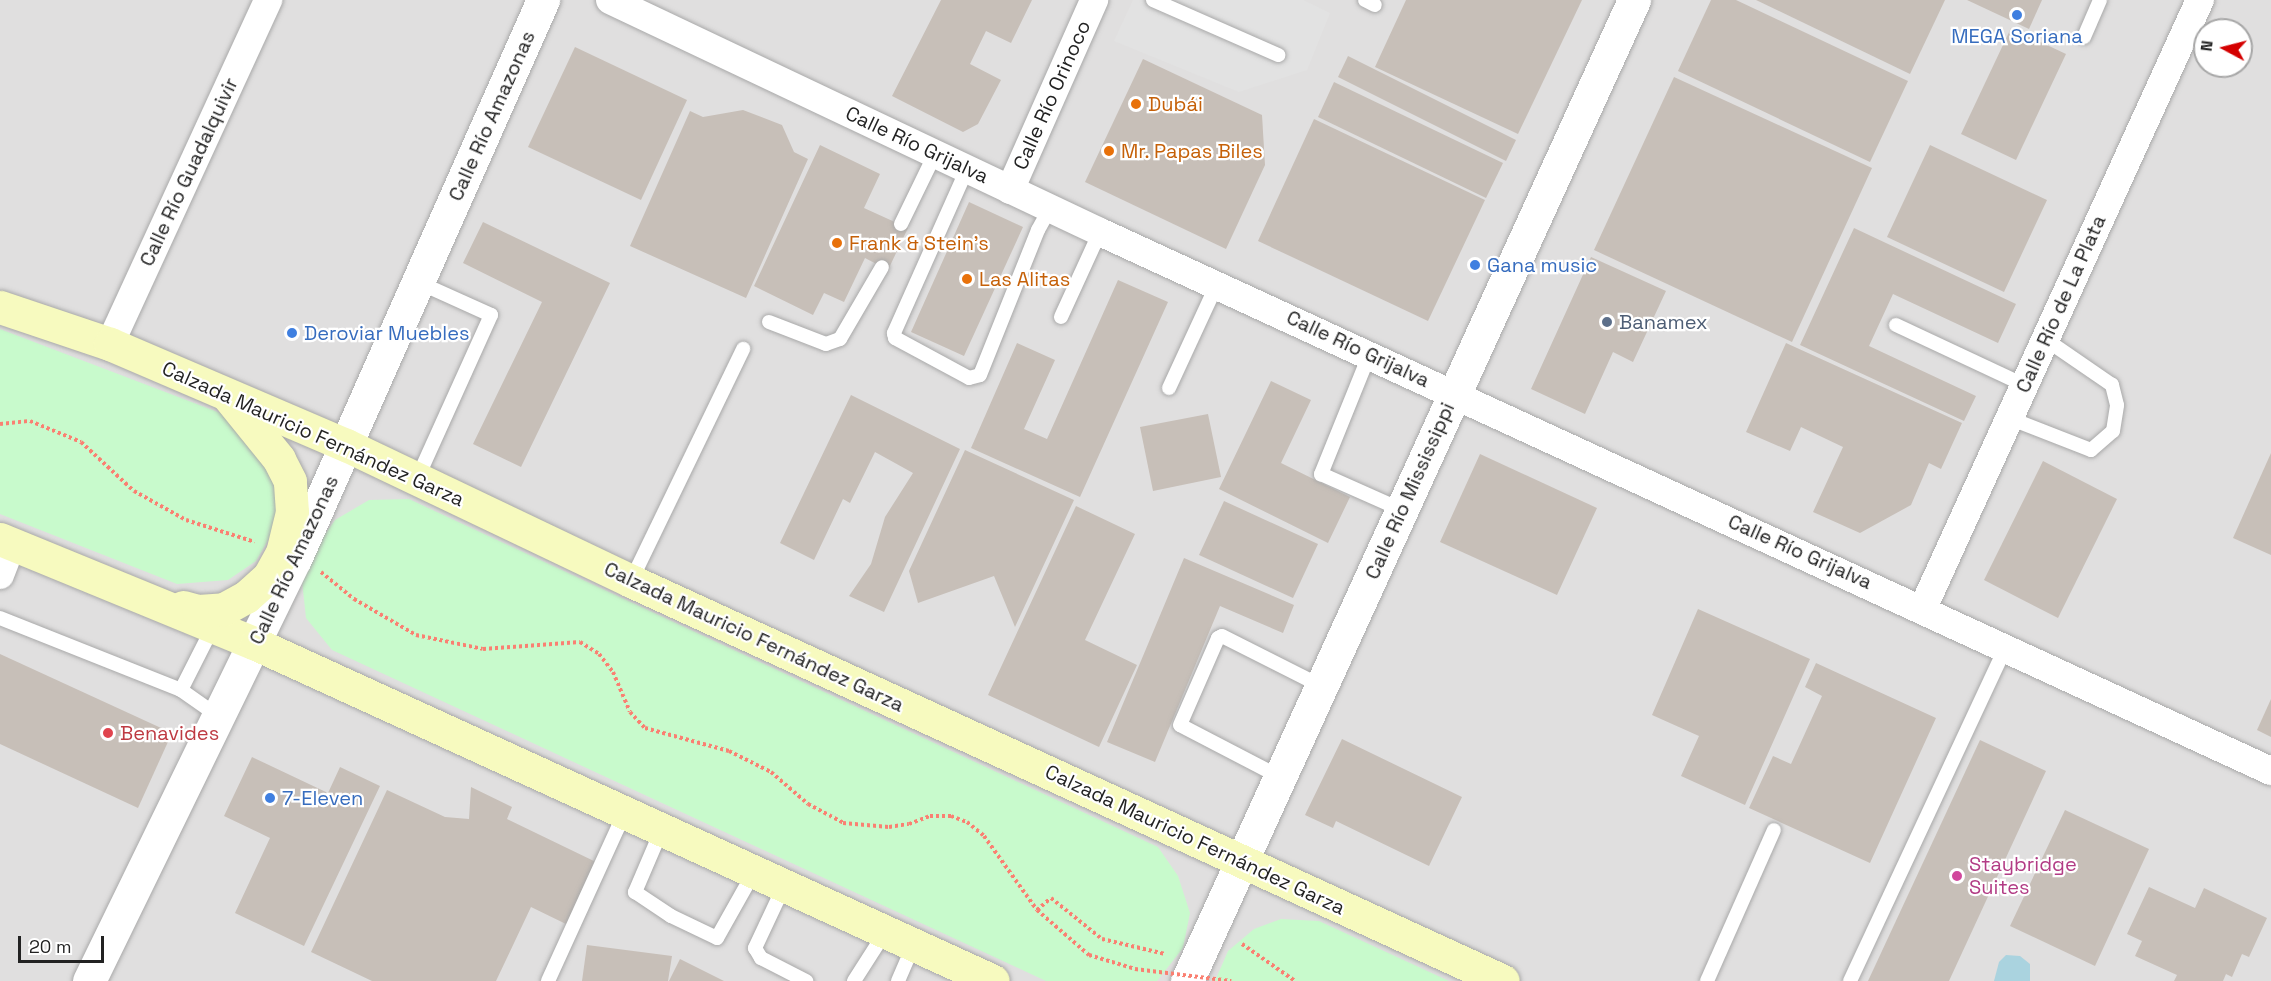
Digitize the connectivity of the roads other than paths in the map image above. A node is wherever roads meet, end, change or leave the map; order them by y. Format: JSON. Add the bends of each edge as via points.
{"nodes":[{"id":1,"x":268,"y":0,"type":"edge"},
{"id":2,"x":543,"y":0,"type":"edge"},
{"id":3,"x":610,"y":0,"type":"edge"},
{"id":4,"x":1094,"y":0,"type":"edge"},
{"id":5,"x":1153,"y":0,"type":"edge"},
{"id":6,"x":1634,"y":0,"type":"edge"},
{"id":7,"x":2100,"y":0,"type":"edge"},
{"id":8,"x":2200,"y":0,"type":"edge"},
{"id":9,"x":2084,"y":37,"type":"dead end"},
{"id":10,"x":1278,"y":55,"type":"dead end"},
{"id":11,"x":935,"y":154,"type":"junction"},
{"id":12,"x":967,"y":169,"type":"junction"},
{"id":13,"x":1010,"y":190,"type":"junction"},
{"id":14,"x":1050,"y":208,"type":"junction"},
{"id":15,"x":901,"y":224,"type":"dead end"},
{"id":16,"x":1100,"y":232,"type":"junction"},
{"id":17,"x":882,"y":267,"type":"dead end"},
{"id":18,"x":418,"y":282,"type":"junction"},
{"id":19,"x":1217,"y":284,"type":"junction"},
{"id":20,"x":0,"y":307,"type":"edge"},
{"id":21,"x":1061,"y":317,"type":"dead end"},
{"id":22,"x":770,"y":322,"type":"dead end"},
{"id":23,"x":1896,"y":325,"type":"dead end"},
{"id":24,"x":2046,"y":339,"type":"junction"},
{"id":25,"x":110,"y":344,"type":"junction"},
{"id":26,"x":743,"y":349,"type":"dead end"},
{"id":27,"x":1370,"y":353,"type":"junction"},
{"id":28,"x":2024,"y":385,"type":"junction"},
{"id":29,"x":1169,"y":388,"type":"dead end"},
{"id":30,"x":1453,"y":394,"type":"junction"},
{"id":31,"x":226,"y":395,"type":"junction"},
{"id":32,"x":2009,"y":418,"type":"junction"},
{"id":33,"x":346,"y":445,"type":"junction"},
{"id":34,"x":417,"y":479,"type":"junction"},
{"id":35,"x":1404,"y":511,"type":"junction"},
{"id":36,"x":6,"y":541,"type":"edge"},
{"id":37,"x":289,"y":556,"type":"junction"},
{"id":38,"x":0,"y":575,"type":"edge"},
{"id":39,"x":631,"y":581,"type":"junction"},
{"id":40,"x":150,"y":597,"type":"junction"},
{"id":41,"x":1923,"y":608,"type":"junction"},
{"id":42,"x":0,"y":618,"type":"edge"},
{"id":43,"x":213,"y":627,"type":"junction"},
{"id":44,"x":256,"y":644,"type":"junction"},
{"id":45,"x":2006,"y":647,"type":"junction"},
{"id":46,"x":1321,"y":686,"type":"junction"},
{"id":47,"x":181,"y":690,"type":"junction"},
{"id":48,"x":218,"y":716,"type":"junction"},
{"id":49,"x":2271,"y":771,"type":"edge"},
{"id":50,"x":1278,"y":776,"type":"junction"},
{"id":51,"x":625,"y":812,"type":"junction"},
{"id":52,"x":662,"y":829,"type":"junction"},
{"id":53,"x":1774,"y":830,"type":"dead end"},
{"id":54,"x":1242,"y":862,"type":"junction"},
{"id":55,"x":755,"y":870,"type":"junction"},
{"id":56,"x":786,"y":884,"type":"junction"},
{"id":57,"x":900,"y":938,"type":"junction"},
{"id":58,"x":89,"y":981,"type":"edge"},
{"id":59,"x":548,"y":981,"type":"edge"},
{"id":60,"x":806,"y":981,"type":"edge"},
{"id":61,"x":854,"y":981,"type":"edge"},
{"id":62,"x":898,"y":981,"type":"edge"},
{"id":63,"x":993,"y":981,"type":"edge"},
{"id":64,"x":1186,"y":981,"type":"edge"},
{"id":65,"x":1503,"y":981,"type":"edge"},
{"id":66,"x":1707,"y":981,"type":"edge"},
{"id":67,"x":1850,"y":981,"type":"edge"}],
"edges":[{"from":1,"to":25,"type":"street","name":"Calle Río Guadalquivir"},
{"from":2,"to":18,"type":"street","name":"Calle Río Amazonas"},
{"from":3,"to":11,"type":"street","name":"Calle Río Grijalva"},
{"from":4,"to":13,"type":"street","name":"Calle Río Orinoco"},
{"from":5,"to":10,"type":"lane"},
{"from":6,"to":30,"type":"street","name":"Calle Río Mississippi"},
{"from":7,"to":9,"type":"lane"},
{"from":8,"to":24,"type":"street","name":"Calle Río de La Plata"},
{"from":11,"to":12,"type":"street","name":"Calle Río Grijalva"},
{"from":11,"to":15,"type":"lane"},
{"from":12,"to":13,"type":"street","name":"Calle Río Grijalva"},
{"from":12,"to":14,"type":"lane","via":[[894,333],[895,338],[969,378],[980,375]]},
{"from":13,"to":14,"type":"street","name":"Calle Río Grijalva"},
{"from":14,"to":16,"type":"street","name":"Calle Río Grijalva"},
{"from":16,"to":19,"type":"street","name":"Calle Río Grijalva"},
{"from":16,"to":21,"type":"lane"},
{"from":17,"to":22,"type":"lane","via":[[840,339],[826,344]]},
{"from":18,"to":33,"type":"street","name":"Calle Río Amazonas"},
{"from":18,"to":34,"type":"lane","via":[[491,315]]},
{"from":19,"to":27,"type":"street","name":"Calle Río Grijalva"},
{"from":19,"to":29,"type":"lane"},
{"from":20,"to":25,"type":"main road","name":"Calzada Mauricio Fernández Garza"},
{"from":23,"to":28,"type":"lane"},
{"from":24,"to":28,"type":"street","name":"Calle Río de La Plata"},
{"from":24,"to":32,"type":"lane","via":[[2112,385],[2117,405],[2113,431],[2091,450]]},
{"from":25,"to":31,"type":"main road","name":"Calzada Mauricio Fernández Garza"},
{"from":26,"to":39,"type":"lane"},
{"from":27,"to":30,"type":"street","name":"Calle Río Grijalva"},
{"from":27,"to":35,"type":"lane","via":[[1321,474]]},
{"from":28,"to":32,"type":"street","name":"Calle Río de La Plata"},
{"from":30,"to":35,"type":"street","name":"Calle Río Mississippi"},
{"from":30,"to":41,"type":"street","name":"Calle Río Grijalva"},
{"from":31,"to":33,"type":"main road","name":"Calzada Mauricio Fernández Garza"},
{"from":31,"to":37,"type":"main road","via":[[279,459],[290,481]]},
{"from":32,"to":41,"type":"street","name":"Calle Río de La Plata"},
{"from":33,"to":34,"type":"main road","name":"Calzada Mauricio Fernández Garza"},
{"from":33,"to":37,"type":"street","name":"Calle Río Amazonas"},
{"from":34,"to":39,"type":"main road","name":"Calzada Mauricio Fernández Garza"},
{"from":35,"to":46,"type":"street","name":"Calle Río Mississippi"},
{"from":36,"to":38,"type":"street"},
{"from":36,"to":40,"type":"main road"},
{"from":37,"to":40,"type":"main road","via":[[246,597],[224,609],[198,611]]},
{"from":37,"to":44,"type":"street","name":"Calle Río Amazonas"},
{"from":39,"to":54,"type":"main road","name":"Calzada Mauricio Fernández Garza"},
{"from":40,"to":43,"type":"main road"},
{"from":41,"to":45,"type":"street","name":"Calle Río Grijalva"},
{"from":42,"to":47,"type":"lane"},
{"from":43,"to":44,"type":"main road"},
{"from":43,"to":47,"type":"lane"},
{"from":44,"to":48,"type":"street","name":"Calle Río Amazonas"},
{"from":44,"to":51,"type":"main road"},
{"from":45,"to":49,"type":"street","name":"Calle Río Grijalva"},
{"from":45,"to":67,"type":"lane"},
{"from":46,"to":50,"type":"street","name":"Calle Río Mississippi"},
{"from":46,"to":50,"type":"lane","via":[[1221,636],[1218,638],[1180,725]]},
{"from":47,"to":48,"type":"lane"},
{"from":48,"to":58,"type":"street","name":"Calle Río Amazonas"},
{"from":50,"to":54,"type":"street","name":"Calle Río Mississippi"},
{"from":51,"to":52,"type":"main road"},
{"from":51,"to":59,"type":"lane"},
{"from":52,"to":55,"type":"main road"},
{"from":52,"to":55,"type":"lane","via":[[634,892],[671,916],[717,938]]},
{"from":53,"to":66,"type":"lane"},
{"from":54,"to":64,"type":"street","name":"Calle Río Mississippi"},
{"from":54,"to":65,"type":"main road","name":"Calzada Mauricio Fernández Garza"},
{"from":55,"to":56,"type":"main road"},
{"from":56,"to":57,"type":"main road"},
{"from":56,"to":60,"type":"lane","via":[[755,948],[761,958]]},
{"from":57,"to":61,"type":"lane"},
{"from":57,"to":62,"type":"lane"},
{"from":57,"to":63,"type":"main road"}]}
